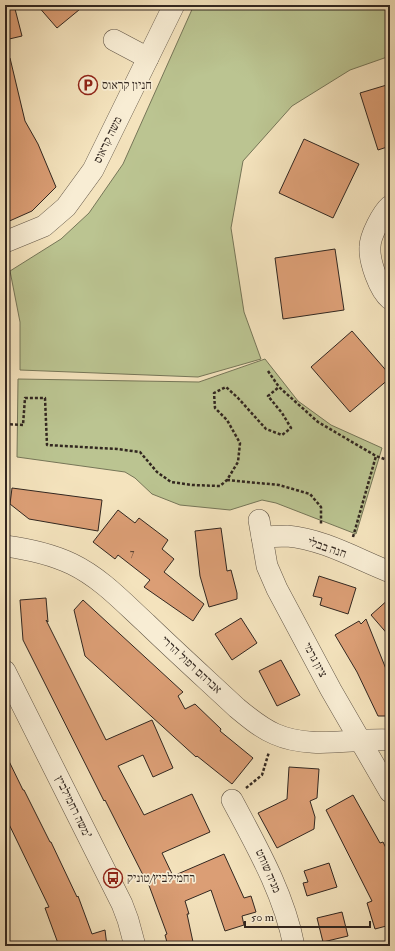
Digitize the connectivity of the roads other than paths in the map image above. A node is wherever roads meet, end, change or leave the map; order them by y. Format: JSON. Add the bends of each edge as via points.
{"nodes":[{"id":1,"x":174,"y":5,"type":"edge"},
{"id":2,"x":114,"y":40,"type":"dead end"},
{"id":3,"x":148,"y":58,"type":"junction"},
{"id":4,"x":390,"y":206,"type":"edge"},
{"id":5,"x":5,"y":242,"type":"edge"},
{"id":6,"x":390,"y":299,"type":"edge"},
{"id":7,"x":260,"y":529,"type":"joint"},
{"id":8,"x":5,"y":546,"type":"edge"},
{"id":9,"x":390,"y":572,"type":"edge"},
{"id":10,"x":5,"y":671,"type":"edge"},
{"id":11,"x":390,"y":740,"type":"edge"},
{"id":12,"x":360,"y":741,"type":"junction"},
{"id":13,"x":390,"y":792,"type":"edge"},
{"id":14,"x":232,"y":800,"type":"road end"},
{"id":15,"x":135,"y":946,"type":"edge"},
{"id":16,"x":294,"y":946,"type":"edge"}],
"edges":[{"from":1,"to":3,"type":"street","name":"משה קראוס"},
{"from":2,"to":3,"type":"street"},
{"from":3,"to":5,"type":"street","name":"משה קראוס","via":[[93,170],[66,207],[44,226]]},
{"from":4,"to":6,"type":"street","via":[[377,223],[369,247],[376,277],[385,295]]},
{"from":7,"to":9,"type":"street","name":"חנה בבלי","via":[[308,540]]},
{"from":7,"to":12,"type":"street","name":"ציון גרמי","via":[[267,566],[277,589]]},
{"from":8,"to":12,"type":"street","name":"אברהם רפול הררי","via":[[53,556],[92,575],[237,708],[274,734],[290,740],[309,742]]},
{"from":10,"to":15,"type":"street","name":"משה רחמילביץ'","via":[[122,904]]},
{"from":11,"to":12,"type":"street","name":"אברהם רפול הררי"},
{"from":12,"to":13,"type":"street","name":"ציון גרמי"},
{"from":14,"to":16,"type":"street","name":"מניה שוחט","via":[[264,860]]}]}
